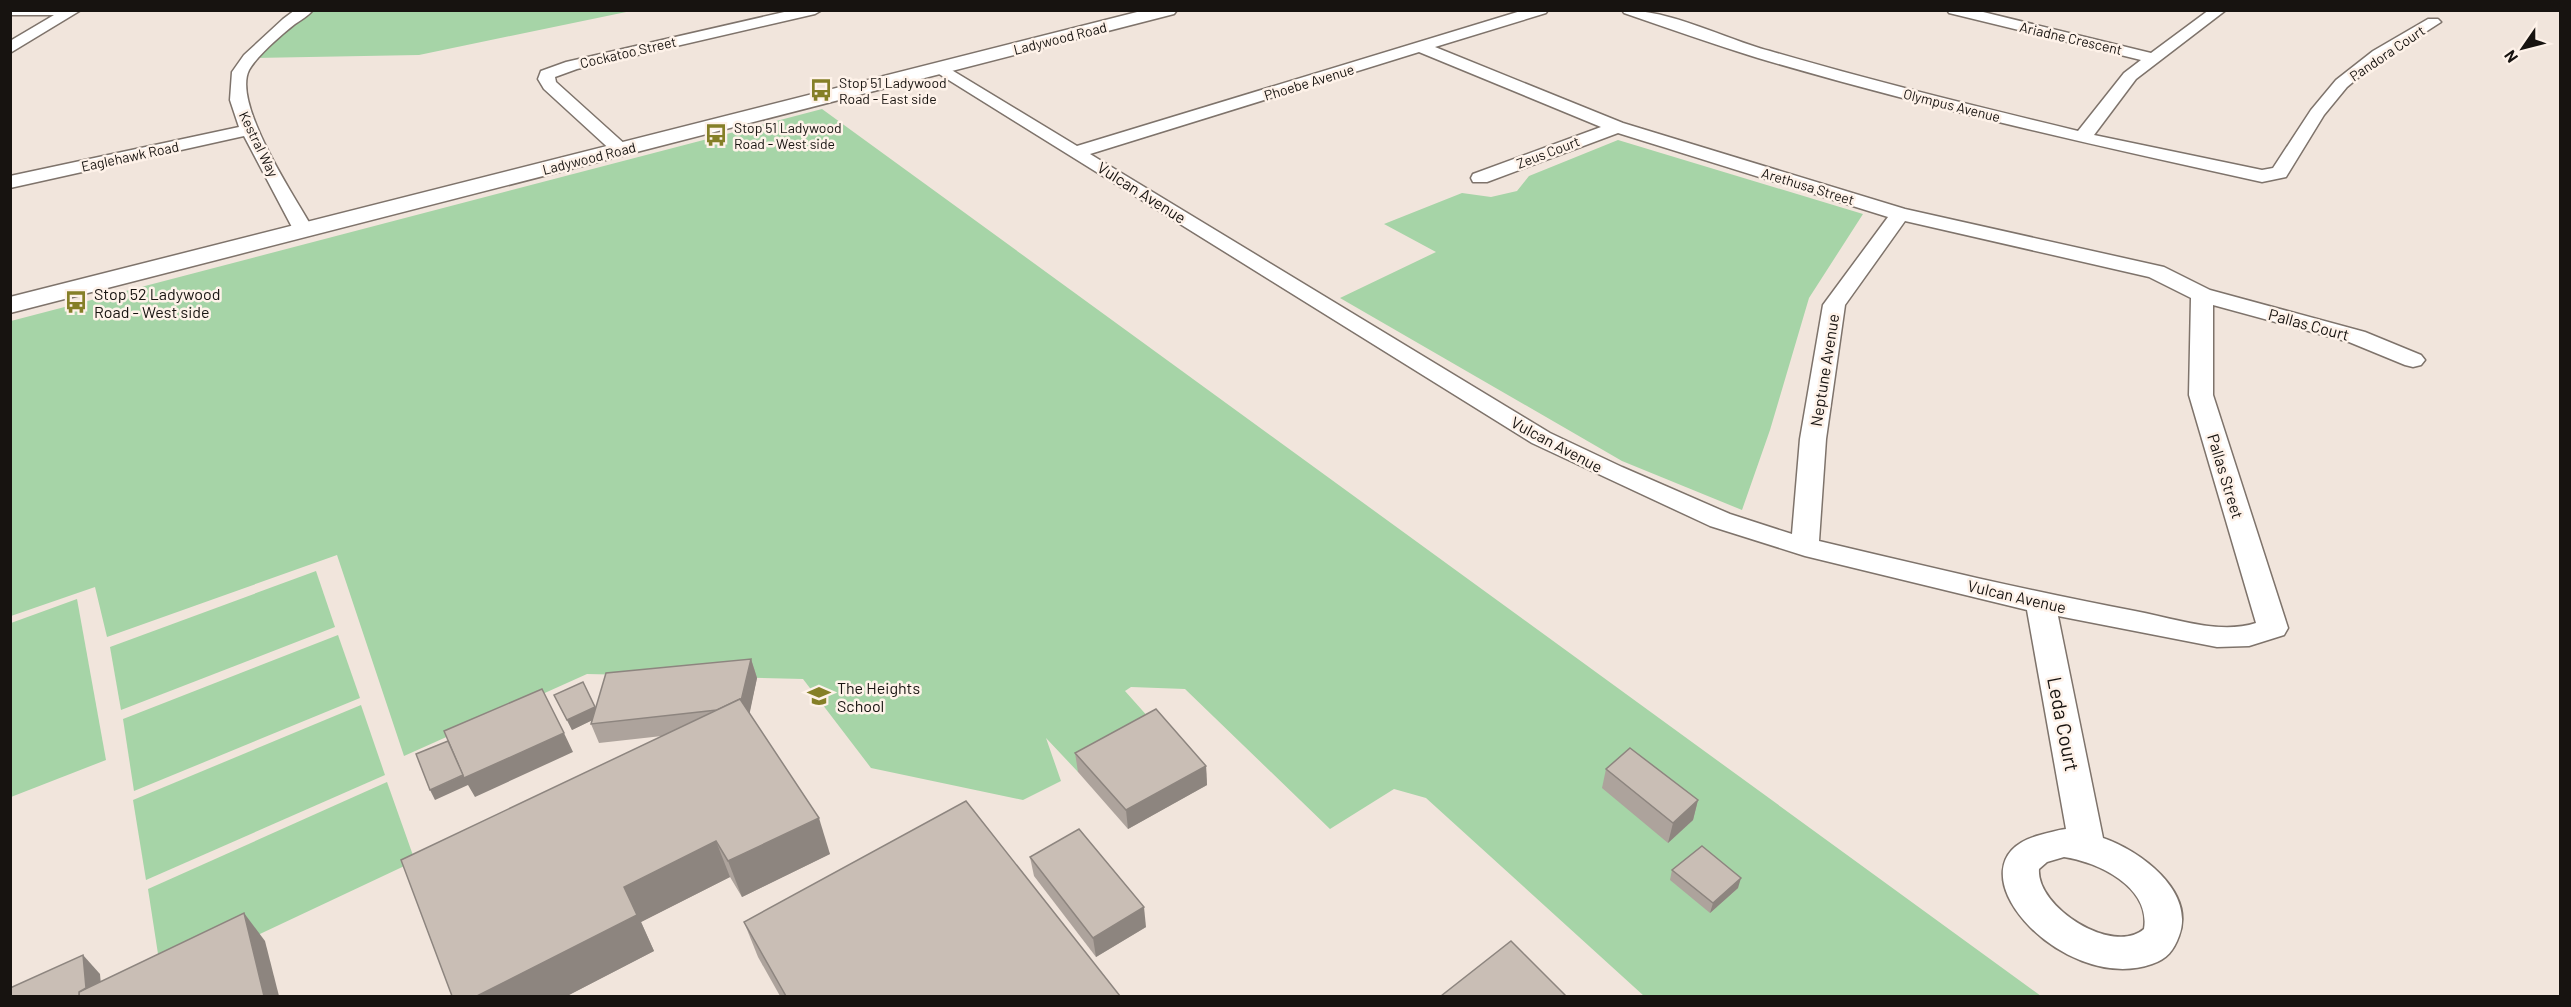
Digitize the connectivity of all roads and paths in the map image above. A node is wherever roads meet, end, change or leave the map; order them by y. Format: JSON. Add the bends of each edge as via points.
{"nodes":[{"id":1,"x":306,"y":10,"type":"edge"},
{"id":2,"x":815,"y":10,"type":"edge"},
{"id":3,"x":1168,"y":10,"type":"edge"},
{"id":4,"x":1541,"y":10,"type":"edge"},
{"id":5,"x":1629,"y":10,"type":"edge"},
{"id":6,"x":1954,"y":10,"type":"edge"},
{"id":7,"x":2219,"y":10,"type":"edge"},
{"id":8,"x":10,"y":11,"type":"edge"},
{"id":9,"x":74,"y":11,"type":"edge"},
{"id":10,"x":2433,"y":22,"type":"dead end"},
{"id":11,"x":10,"y":48,"type":"edge"},
{"id":12,"x":1423,"y":48,"type":"junction"},
{"id":13,"x":2153,"y":58,"type":"junction"},
{"id":14,"x":939,"y":69,"type":"junction"},
{"id":15,"x":1617,"y":127,"type":"junction"},
{"id":16,"x":249,"y":130,"type":"junction"},
{"id":17,"x":2082,"y":138,"type":"junction"},
{"id":18,"x":621,"y":150,"type":"junction"},
{"id":19,"x":1076,"y":152,"type":"junction"},
{"id":20,"x":2279,"y":173,"type":"joint"},
{"id":21,"x":1480,"y":178,"type":"dead end"},
{"id":22,"x":10,"y":182,"type":"edge"},
{"id":23,"x":1900,"y":214,"type":"junction"},
{"id":24,"x":303,"y":229,"type":"junction"},
{"id":25,"x":2202,"y":295,"type":"junction"},
{"id":26,"x":10,"y":305,"type":"edge"},
{"id":27,"x":2413,"y":360,"type":"dead end"},
{"id":28,"x":1805,"y":547,"type":"junction"},
{"id":29,"x":2041,"y":603,"type":"junction"},
{"id":30,"x":2249,"y":636,"type":"joint"},
{"id":31,"x":2086,"y":846,"type":"dead end"}],
"edges":[{"from":1,"to":16,"type":"street","name":"Kestral Way","via":[[288,22],[240,72],[238,100]]},
{"from":2,"to":18,"type":"street","name":"Cockatoo Street","via":[[547,74],[550,85]]},
{"from":3,"to":14,"type":"street","name":"Ladywood Road"},
{"from":4,"to":12,"type":"street","name":"Phoebe Avenue"},
{"from":5,"to":17,"type":"street","name":"Olympus Avenue","via":[[1762,54]]},
{"from":6,"to":13,"type":"street","name":"Ariadne Crescent"},
{"from":7,"to":13,"type":"street"},
{"from":8,"to":9,"type":"street"},
{"from":9,"to":11,"type":"street"},
{"from":10,"to":20,"type":"street","name":"Pandora Court","via":[[2372,59],[2331,94]]},
{"from":12,"to":15,"type":"street","name":"Arethusa Street"},
{"from":12,"to":19,"type":"street","name":"Phoebe Avenue"},
{"from":13,"to":17,"type":"street","via":[[2130,76]]},
{"from":14,"to":18,"type":"street","name":"Ladywood Road"},
{"from":14,"to":19,"type":"street","name":"Vulcan Avenue"},
{"from":15,"to":21,"type":"street","name":"Zeus Court"},
{"from":15,"to":23,"type":"street","name":"Arethusa Street"},
{"from":16,"to":22,"type":"street","name":"Eaglehawk Road"},
{"from":16,"to":24,"type":"street","name":"Kestral Way"},
{"from":17,"to":20,"type":"street","name":"Olympus Avenue","via":[[2245,174]]},
{"from":18,"to":24,"type":"street","name":"Ladywood Road"},
{"from":19,"to":28,"type":"street","name":"Vulcan Avenue","via":[[1541,438],[1720,520]]},
{"from":23,"to":25,"type":"street","name":"Arethusa Street","via":[[2156,272]]},
{"from":23,"to":28,"type":"street","name":"Neptune Avenue","via":[[1834,305],[1813,439]]},
{"from":24,"to":26,"type":"street","name":"Ladywood Road"},
{"from":25,"to":27,"type":"street","name":"Pallas Court","via":[[2357,336]]},
{"from":25,"to":30,"type":"street","name":"Pallas Street","via":[[2201,394],[2273,628]]},
{"from":28,"to":29,"type":"street","name":"Vulcan Avenue"},
{"from":29,"to":30,"type":"street","name":"Vulcan Avenue","via":[[2217,637]]},
{"from":29,"to":31,"type":"street","name":"Leda Court"}]}
